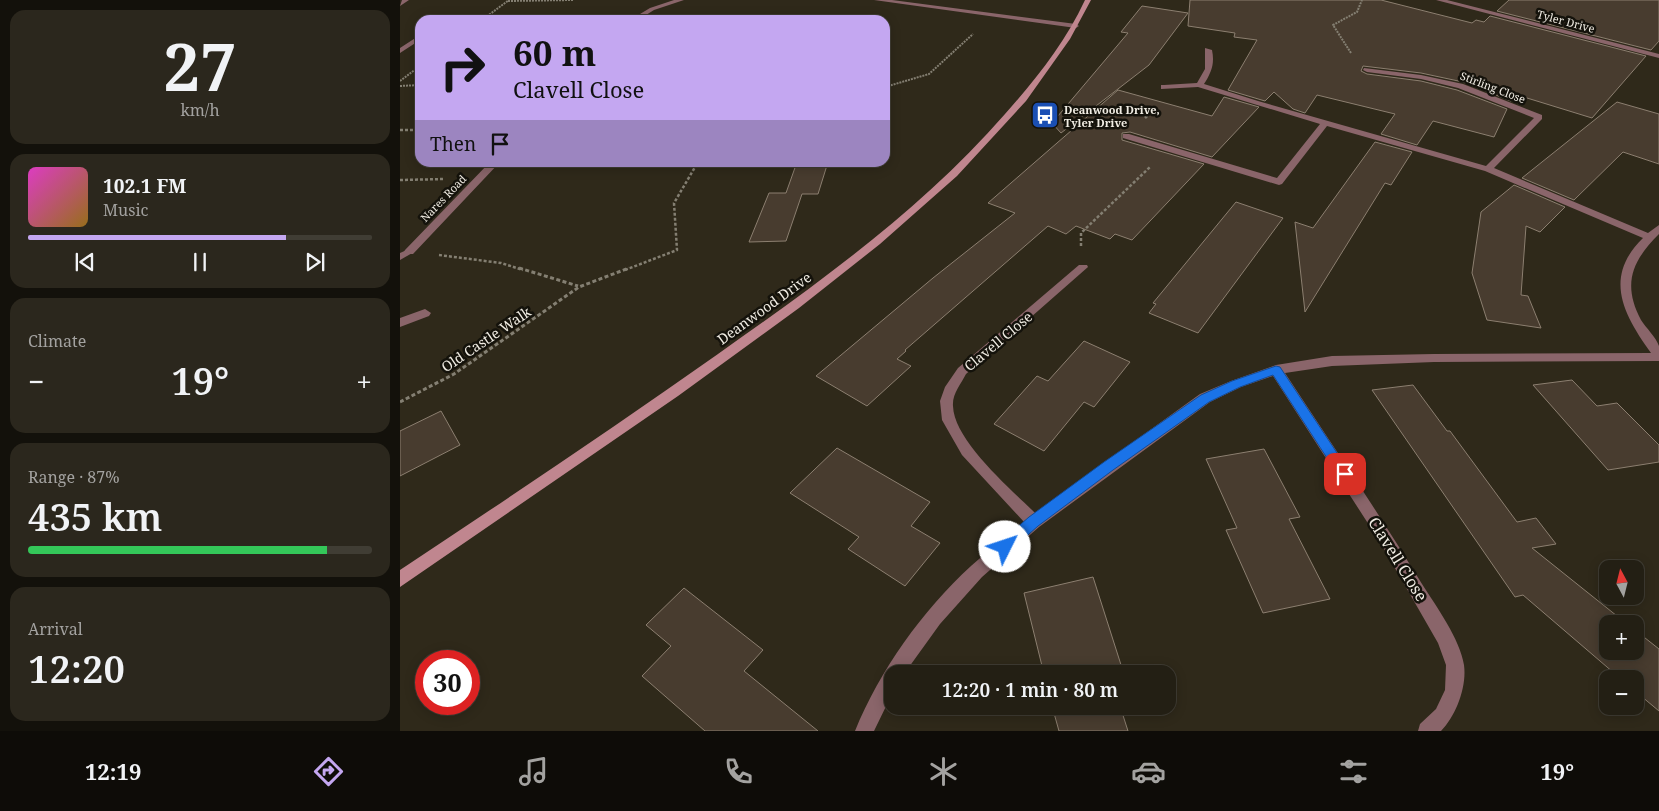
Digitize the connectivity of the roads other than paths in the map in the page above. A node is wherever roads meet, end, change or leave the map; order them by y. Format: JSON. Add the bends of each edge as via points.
{"nodes":[{"id":1,"x":406,"y":0,"type":"edge"},
{"id":2,"x":681,"y":0,"type":"edge"},
{"id":3,"x":877,"y":0,"type":"edge"},
{"id":4,"x":1088,"y":0,"type":"edge"},
{"id":5,"x":1439,"y":0,"type":"edge"},
{"id":6,"x":400,"y":4,"type":"edge"},
{"id":7,"x":642,"y":15,"type":"edge"},
{"id":8,"x":1076,"y":26,"type":"junction"},
{"id":9,"x":415,"y":41,"type":"edge"},
{"id":10,"x":1208,"y":50,"type":"dead end"},
{"id":11,"x":400,"y":52,"type":"edge"},
{"id":12,"x":1659,"y":56,"type":"edge"},
{"id":13,"x":1368,"y":70,"type":"road end"},
{"id":14,"x":1199,"y":85,"type":"junction"},
{"id":15,"x":1164,"y":87,"type":"road end"},
{"id":16,"x":1325,"y":122,"type":"junction"},
{"id":17,"x":1126,"y":136,"type":"road end"},
{"id":18,"x":491,"y":167,"type":"edge"},
{"id":19,"x":1488,"y":169,"type":"junction"},
{"id":20,"x":1659,"y":228,"type":"edge"},
{"id":21,"x":1649,"y":237,"type":"junction"},
{"id":22,"x":404,"y":254,"type":"edge"},
{"id":23,"x":1083,"y":267,"type":"road end"},
{"id":24,"x":425,"y":313,"type":"dead end"},
{"id":25,"x":400,"y":323,"type":"edge"},
{"id":26,"x":1659,"y":356,"type":"edge"},
{"id":27,"x":1276,"y":370,"type":"junction"},
{"id":28,"x":1034,"y":522,"type":"junction"},
{"id":29,"x":400,"y":579,"type":"edge"},
{"id":30,"x":900,"y":665,"type":"edge"},
{"id":31,"x":884,"y":692,"type":"edge"},
{"id":32,"x":864,"y":731,"type":"edge"},
{"id":33,"x":1428,"y":731,"type":"edge"}],
"edges":[{"from":1,"to":6,"type":"street"},
{"from":2,"to":7,"type":"street"},
{"from":3,"to":8,"type":"street"},
{"from":4,"to":8,"type":"street","name":"Deanwood Drive"},
{"from":5,"to":12,"type":"street","name":"Tyler Drive"},
{"from":8,"to":29,"type":"street","name":"Deanwood Drive","via":[[1045,72],[993,134],[930,196],[837,274],[594,448]]},
{"from":9,"to":11,"type":"street"},
{"from":10,"to":14,"type":"street","via":[[1210,68]]},
{"from":13,"to":19,"type":"street","name":"Stirling Close","via":[[1460,86],[1538,117]]},
{"from":14,"to":15,"type":"street"},
{"from":14,"to":16,"type":"street"},
{"from":16,"to":17,"type":"street","via":[[1279,182]]},
{"from":16,"to":19,"type":"street"},
{"from":18,"to":22,"type":"street","name":"Nares Road"},
{"from":19,"to":21,"type":"street"},
{"from":20,"to":21,"type":"street"},
{"from":21,"to":26,"type":"street","via":[[1627,268],[1625,296],[1632,315]]},
{"from":23,"to":28,"type":"street","name":"Clavell Close","via":[[962,371],[950,389],[946,407],[960,443]]},
{"from":24,"to":25,"type":"street"},
{"from":26,"to":27,"type":"street","via":[[1373,359],[1332,361]]},
{"from":27,"to":28,"type":"street","via":[[1205,398]]},
{"from":27,"to":33,"type":"street","name":"Clavell Close","via":[[1385,537],[1445,638],[1455,665],[1454,690],[1443,716]]},
{"from":28,"to":30,"type":"street","via":[[976,572],[934,618]]},
{"from":31,"to":32,"type":"street"}]}
